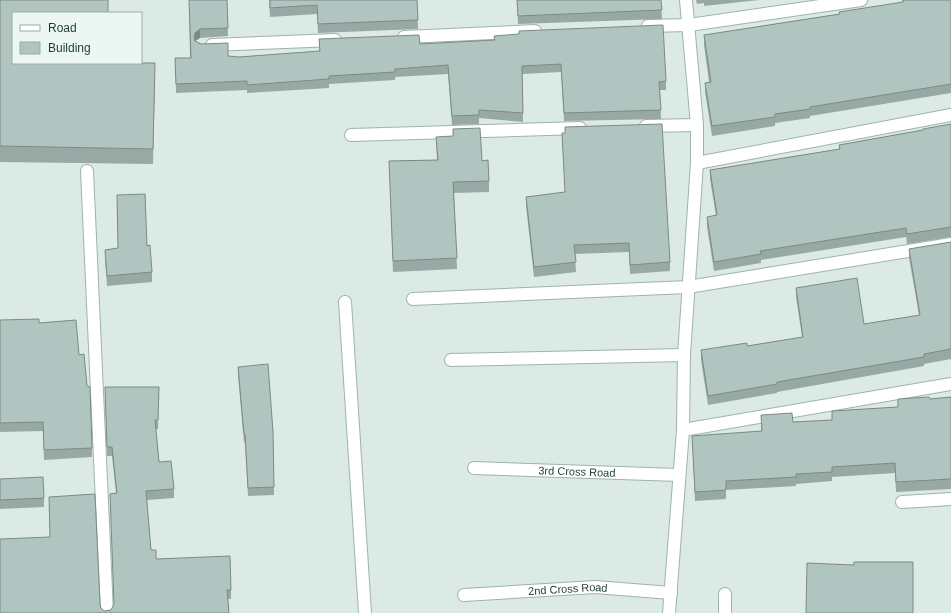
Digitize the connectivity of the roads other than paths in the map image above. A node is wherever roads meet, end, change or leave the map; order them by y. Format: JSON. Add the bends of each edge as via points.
{"nodes":[{"id":1,"x":686,"y":0,"type":"edge"},
{"id":2,"x":861,"y":0,"type":"edge"},
{"id":3,"x":689,"y":25,"type":"junction"},
{"id":4,"x":633,"y":27,"type":"edge"},
{"id":5,"x":546,"y":31,"type":"edge"},
{"id":6,"x":395,"y":37,"type":"edge"},
{"id":7,"x":347,"y":39,"type":"edge"},
{"id":8,"x":201,"y":45,"type":"edge"},
{"id":9,"x":951,"y":115,"type":"edge"},
{"id":10,"x":697,"y":125,"type":"junction"},
{"id":11,"x":634,"y":126,"type":"edge"},
{"id":12,"x":595,"y":128,"type":"edge"},
{"id":13,"x":351,"y":135,"type":"dead end"},
{"id":14,"x":697,"y":163,"type":"junction"},
{"id":15,"x":87,"y":171,"type":"dead end"},
{"id":16,"x":951,"y":244,"type":"edge"},
{"id":17,"x":688,"y":288,"type":"junction"},
{"id":18,"x":413,"y":299,"type":"dead end"},
{"id":19,"x":345,"y":302,"type":"dead end"},
{"id":20,"x":684,"y":355,"type":"junction"},
{"id":21,"x":451,"y":360,"type":"dead end"},
{"id":22,"x":951,"y":384,"type":"edge"},
{"id":23,"x":683,"y":430,"type":"junction"},
{"id":24,"x":474,"y":468,"type":"dead end"},
{"id":25,"x":679,"y":474,"type":"junction"},
{"id":26,"x":951,"y":499,"type":"edge"},
{"id":27,"x":902,"y":502,"type":"dead end"},
{"id":28,"x":671,"y":593,"type":"junction"},
{"id":29,"x":725,"y":594,"type":"dead end"},
{"id":30,"x":464,"y":595,"type":"dead end"},
{"id":31,"x":107,"y":613,"type":"edge"},
{"id":32,"x":365,"y":613,"type":"edge"},
{"id":33,"x":669,"y":613,"type":"edge"},
{"id":34,"x":724,"y":613,"type":"edge"}],
"edges":[{"from":1,"to":3,"type":"street"},
{"from":2,"to":3,"type":"street"},
{"from":3,"to":4,"type":"street"},
{"from":3,"to":10,"type":"street"},
{"from":5,"to":6,"type":"street"},
{"from":7,"to":8,"type":"street"},
{"from":9,"to":14,"type":"street"},
{"from":10,"to":11,"type":"street"},
{"from":10,"to":14,"type":"street"},
{"from":12,"to":13,"type":"street"},
{"from":14,"to":17,"type":"street"},
{"from":15,"to":31,"type":"street"},
{"from":16,"to":17,"type":"street"},
{"from":17,"to":18,"type":"street"},
{"from":17,"to":20,"type":"street"},
{"from":19,"to":32,"type":"street"},
{"from":20,"to":21,"type":"street"},
{"from":20,"to":23,"type":"street"},
{"from":22,"to":23,"type":"street"},
{"from":23,"to":25,"type":"street"},
{"from":24,"to":25,"type":"street","name":"3rd Cross Road"},
{"from":25,"to":28,"type":"street"},
{"from":26,"to":27,"type":"street"},
{"from":28,"to":30,"type":"street","name":"2nd Cross Road","via":[[596,587]]},
{"from":28,"to":33,"type":"street"},
{"from":29,"to":34,"type":"street"}]}
